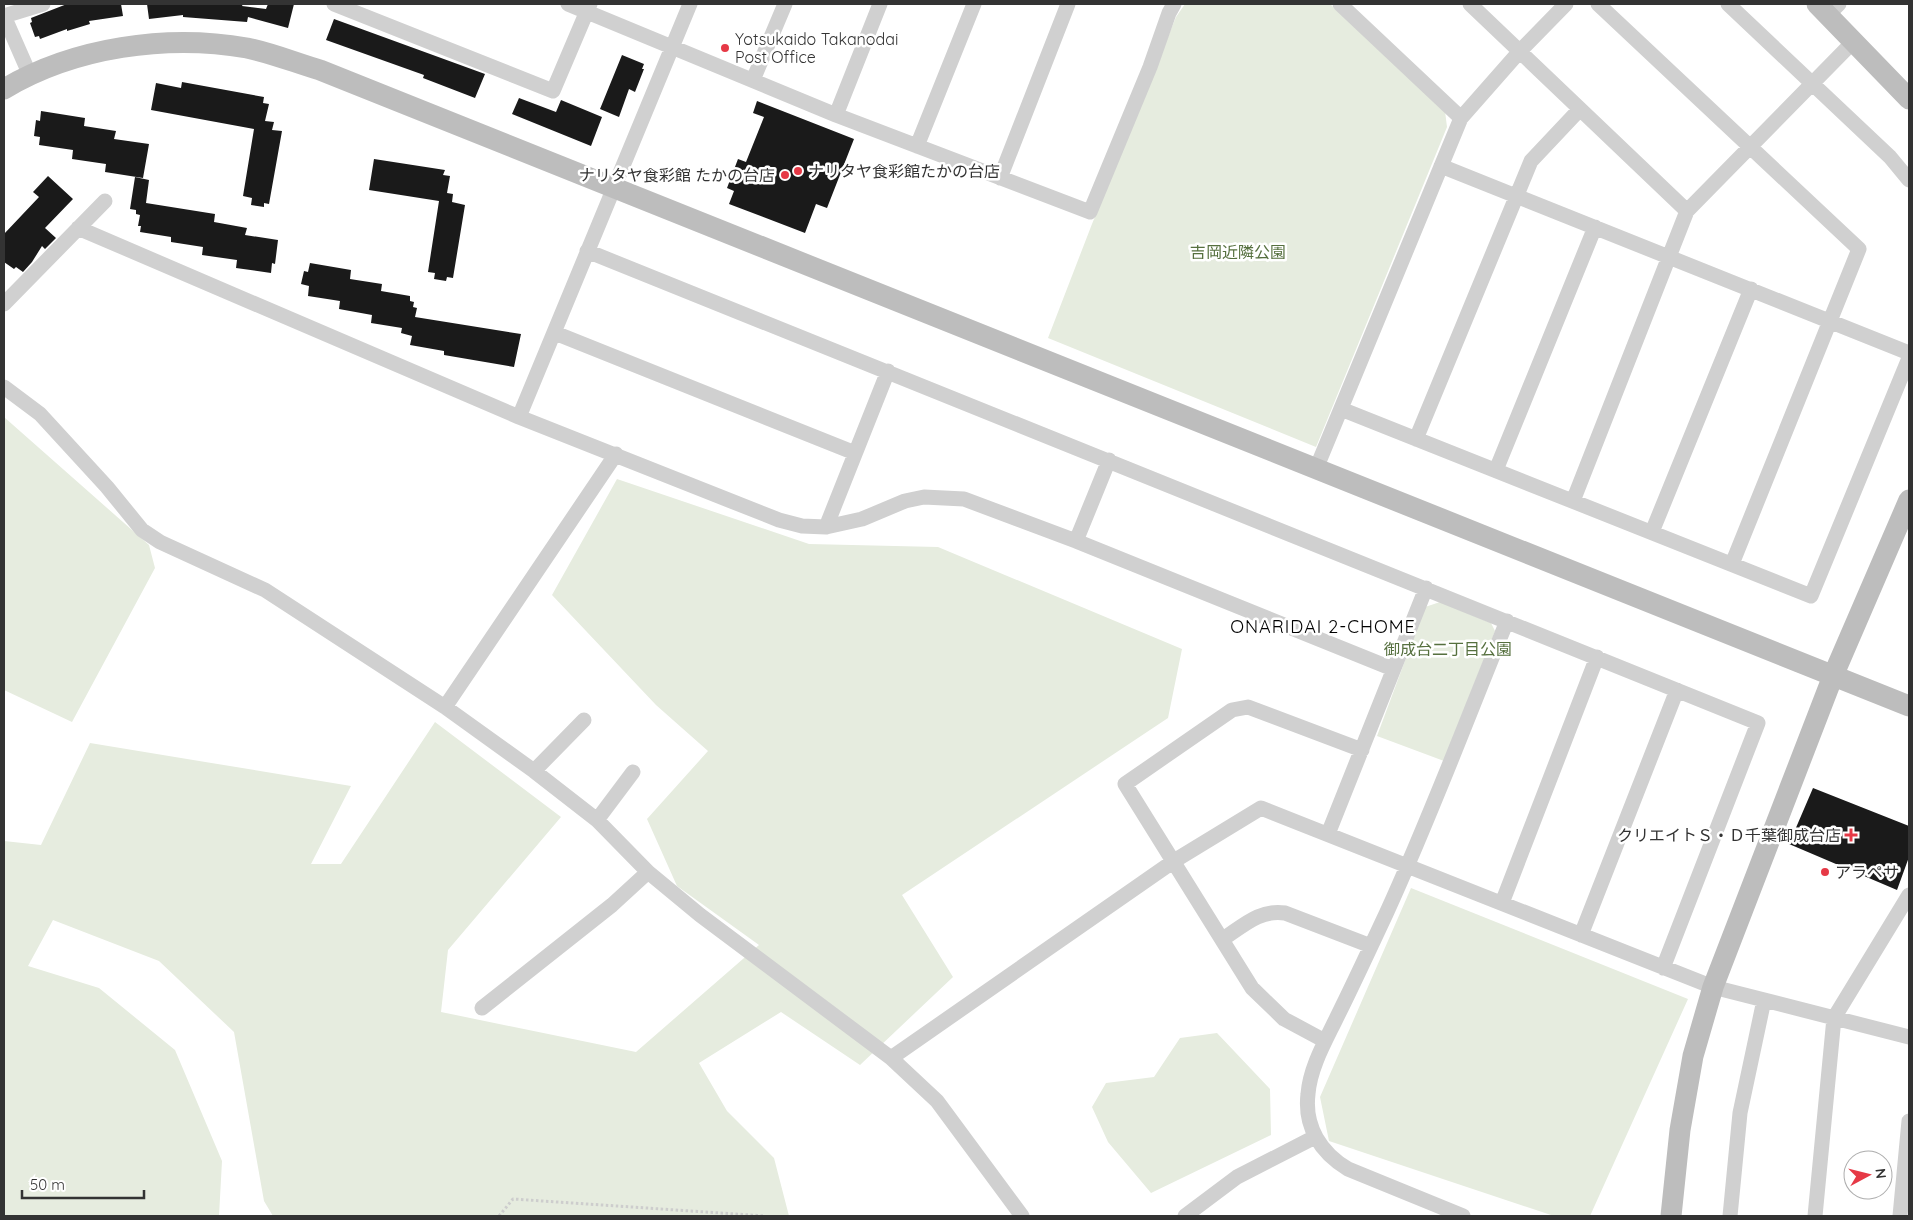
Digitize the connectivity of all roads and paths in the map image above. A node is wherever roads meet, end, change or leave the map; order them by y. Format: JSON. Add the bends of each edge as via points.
{"nodes":[{"id":1,"x":43,"y":4,"type":"edge"},
{"id":2,"x":334,"y":4,"type":"edge"},
{"id":3,"x":568,"y":4,"type":"edge"},
{"id":4,"x":690,"y":4,"type":"edge"},
{"id":5,"x":784,"y":4,"type":"edge"},
{"id":6,"x":880,"y":4,"type":"edge"},
{"id":7,"x":974,"y":4,"type":"edge"},
{"id":8,"x":1068,"y":4,"type":"edge"},
{"id":9,"x":1174,"y":4,"type":"edge"},
{"id":10,"x":1340,"y":4,"type":"edge"},
{"id":11,"x":1470,"y":4,"type":"edge"},
{"id":12,"x":1566,"y":4,"type":"edge"},
{"id":13,"x":1598,"y":4,"type":"edge"},
{"id":14,"x":1728,"y":4,"type":"edge"},
{"id":15,"x":1828,"y":7,"type":"edge"},
{"id":16,"x":588,"y":8,"type":"edge"},
{"id":17,"x":4,"y":16,"type":"edge"},
{"id":18,"x":1854,"y":40,"type":"junction"},
{"id":19,"x":672,"y":48,"type":"junction"},
{"id":20,"x":1520,"y":51,"type":"junction"},
{"id":21,"x":29,"y":73,"type":"junction"},
{"id":22,"x":753,"y":80,"type":"junction"},
{"id":23,"x":1811,"y":82,"type":"junction"},
{"id":24,"x":4,"y":89,"type":"edge"},
{"id":25,"x":1909,"y":99,"type":"edge"},
{"id":26,"x":1580,"y":108,"type":"junction"},
{"id":27,"x":836,"y":115,"type":"junction"},
{"id":28,"x":1461,"y":118,"type":"junction"},
{"id":29,"x":917,"y":146,"type":"junction"},
{"id":30,"x":1749,"y":146,"type":"junction"},
{"id":31,"x":1442,"y":166,"type":"junction"},
{"id":32,"x":1000,"y":178,"type":"junction"},
{"id":33,"x":1909,"y":180,"type":"edge"},
{"id":34,"x":615,"y":189,"type":"junction"},
{"id":35,"x":1515,"y":196,"type":"junction"},
{"id":36,"x":105,"y":201,"type":"dead end"},
{"id":37,"x":1687,"y":211,"type":"junction"},
{"id":38,"x":1595,"y":227,"type":"junction"},
{"id":39,"x":78,"y":228,"type":"junction"},
{"id":40,"x":587,"y":251,"type":"junction"},
{"id":41,"x":1669,"y":257,"type":"junction"},
{"id":42,"x":1751,"y":289,"type":"junction"},
{"id":43,"x":7,"y":296,"type":"edge"},
{"id":44,"x":1830,"y":321,"type":"junction"},
{"id":45,"x":555,"y":333,"type":"junction"},
{"id":46,"x":1909,"y":353,"type":"edge"},
{"id":47,"x":1909,"y":358,"type":"edge"},
{"id":48,"x":888,"y":371,"type":"junction"},
{"id":49,"x":4,"y":388,"type":"edge"},
{"id":50,"x":1341,"y":409,"type":"junction"},
{"id":51,"x":519,"y":417,"type":"junction"},
{"id":52,"x":1416,"y":439,"type":"junction"},
{"id":53,"x":855,"y":453,"type":"junction"},
{"id":54,"x":616,"y":454,"type":"junction"},
{"id":55,"x":1109,"y":460,"type":"junction"},
{"id":56,"x":1316,"y":469,"type":"junction"},
{"id":57,"x":1496,"y":470,"type":"junction"},
{"id":58,"x":1573,"y":501,"type":"junction"},
{"id":59,"x":1907,"y":511,"type":"edge"},
{"id":60,"x":826,"y":527,"type":"junction"},
{"id":61,"x":1652,"y":532,"type":"junction"},
{"id":62,"x":1076,"y":541,"type":"junction"},
{"id":63,"x":1732,"y":564,"type":"junction"},
{"id":64,"x":1426,"y":588,"type":"junction"},
{"id":65,"x":1507,"y":621,"type":"junction"},
{"id":66,"x":1597,"y":657,"type":"junction"},
{"id":67,"x":1394,"y":669,"type":"junction"},
{"id":68,"x":1833,"y":676,"type":"junction"},
{"id":69,"x":1677,"y":690,"type":"junction"},
{"id":70,"x":1909,"y":706,"type":"edge"},
{"id":71,"x":445,"y":707,"type":"junction"},
{"id":72,"x":584,"y":720,"type":"dead end"},
{"id":73,"x":1362,"y":750,"type":"junction"},
{"id":74,"x":534,"y":771,"type":"junction"},
{"id":75,"x":633,"y":772,"type":"dead end"},
{"id":76,"x":597,"y":820,"type":"junction"},
{"id":77,"x":1328,"y":834,"type":"junction"},
{"id":78,"x":1174,"y":861,"type":"junction"},
{"id":79,"x":1407,"y":867,"type":"junction"},
{"id":80,"x":648,"y":872,"type":"junction"},
{"id":81,"x":1909,"y":895,"type":"edge"},
{"id":82,"x":1502,"y":903,"type":"junction"},
{"id":83,"x":1581,"y":935,"type":"junction"},
{"id":84,"x":1224,"y":939,"type":"junction"},
{"id":85,"x":1371,"y":946,"type":"junction"},
{"id":86,"x":1663,"y":968,"type":"junction"},
{"id":87,"x":1712,"y":987,"type":"junction"},
{"id":88,"x":1764,"y":1000,"type":"junction"},
{"id":89,"x":482,"y":1008,"type":"dead end"},
{"id":90,"x":1834,"y":1018,"type":"junction"},
{"id":91,"x":1909,"y":1037,"type":"edge"},
{"id":92,"x":1326,"y":1041,"type":"junction"},
{"id":93,"x":891,"y":1058,"type":"junction"},
{"id":94,"x":1909,"y":1121,"type":"edge"},
{"id":95,"x":1314,"y":1137,"type":"junction"},
{"id":96,"x":499,"y":1216,"type":"edge"},
{"id":97,"x":765,"y":1216,"type":"edge"},
{"id":98,"x":1022,"y":1216,"type":"edge"},
{"id":99,"x":1185,"y":1216,"type":"edge"},
{"id":100,"x":1463,"y":1216,"type":"edge"},
{"id":101,"x":1672,"y":1216,"type":"edge"},
{"id":102,"x":1730,"y":1216,"type":"edge"},
{"id":103,"x":1815,"y":1216,"type":"edge"},
{"id":104,"x":1900,"y":1216,"type":"edge"}],
"edges":[{"from":1,"to":17,"type":"street"},
{"from":2,"to":16,"type":"street","via":[[553,91]]},
{"from":3,"to":16,"type":"street"},
{"from":4,"to":19,"type":"street"},
{"from":5,"to":22,"type":"street"},
{"from":6,"to":27,"type":"street"},
{"from":7,"to":29,"type":"street"},
{"from":8,"to":32,"type":"street"},
{"from":9,"to":32,"type":"street","via":[[1090,212]]},
{"from":10,"to":28,"type":"street"},
{"from":11,"to":20,"type":"street"},
{"from":12,"to":20,"type":"street"},
{"from":13,"to":30,"type":"street"},
{"from":14,"to":23,"type":"street"},
{"from":15,"to":18,"type":"street"},
{"from":16,"to":19,"type":"street"},
{"from":17,"to":21,"type":"street"},
{"from":18,"to":23,"type":"street"},
{"from":18,"to":25,"type":"street"},
{"from":19,"to":22,"type":"street"},
{"from":19,"to":34,"type":"street"},
{"from":20,"to":26,"type":"street"},
{"from":20,"to":28,"type":"street"},
{"from":21,"to":24,"type":"street"},
{"from":21,"to":34,"type":"street","via":[[66,61],[137,46],[177,42],[248,48],[320,70]]},
{"from":22,"to":27,"type":"street"},
{"from":23,"to":30,"type":"street"},
{"from":23,"to":33,"type":"street","via":[[1890,157]]},
{"from":26,"to":35,"type":"street","via":[[1531,161]]},
{"from":26,"to":37,"type":"street"},
{"from":27,"to":29,"type":"street"},
{"from":28,"to":31,"type":"street"},
{"from":29,"to":32,"type":"street"},
{"from":30,"to":37,"type":"street"},
{"from":30,"to":44,"type":"street","via":[[1859,249]]},
{"from":31,"to":35,"type":"street"},
{"from":31,"to":50,"type":"street"},
{"from":34,"to":40,"type":"street"},
{"from":34,"to":56,"type":"street"},
{"from":35,"to":38,"type":"street"},
{"from":35,"to":52,"type":"street"},
{"from":36,"to":39,"type":"street"},
{"from":37,"to":41,"type":"street"},
{"from":38,"to":41,"type":"street"},
{"from":38,"to":57,"type":"street"},
{"from":39,"to":43,"type":"street"},
{"from":39,"to":51,"type":"street"},
{"from":40,"to":45,"type":"street"},
{"from":40,"to":48,"type":"street"},
{"from":41,"to":42,"type":"street"},
{"from":41,"to":58,"type":"street"},
{"from":42,"to":44,"type":"street"},
{"from":42,"to":61,"type":"street"},
{"from":44,"to":46,"type":"street"},
{"from":44,"to":63,"type":"street"},
{"from":45,"to":51,"type":"street"},
{"from":45,"to":53,"type":"street"},
{"from":47,"to":63,"type":"street","via":[[1811,596]]},
{"from":48,"to":53,"type":"street"},
{"from":48,"to":55,"type":"street"},
{"from":49,"to":71,"type":"street","via":[[40,414],[142,530],[160,542],[265,590]]},
{"from":50,"to":52,"type":"street"},
{"from":50,"to":56,"type":"street"},
{"from":51,"to":54,"type":"street"},
{"from":52,"to":57,"type":"street"},
{"from":53,"to":60,"type":"street"},
{"from":54,"to":60,"type":"street","via":[[779,520],[802,526]]},
{"from":54,"to":71,"type":"street"},
{"from":55,"to":62,"type":"street"},
{"from":55,"to":64,"type":"street"},
{"from":56,"to":68,"type":"street"},
{"from":57,"to":58,"type":"street"},
{"from":58,"to":61,"type":"street"},
{"from":59,"to":68,"type":"street"},
{"from":60,"to":62,"type":"street","via":[[862,519],[905,501],[947,496],[988,506]]},
{"from":61,"to":63,"type":"street"},
{"from":62,"to":67,"type":"street"},
{"from":64,"to":65,"type":"street"},
{"from":64,"to":67,"type":"street"},
{"from":65,"to":66,"type":"street"},
{"from":65,"to":79,"type":"street"},
{"from":66,"to":69,"type":"street"},
{"from":66,"to":82,"type":"street"},
{"from":67,"to":73,"type":"street"},
{"from":68,"to":70,"type":"street"},
{"from":68,"to":87,"type":"street"},
{"from":69,"to":83,"type":"street"},
{"from":69,"to":86,"type":"street","via":[[1758,722]]},
{"from":71,"to":74,"type":"street"},
{"from":72,"to":74,"type":"street"},
{"from":73,"to":77,"type":"street"},
{"from":73,"to":78,"type":"street","via":[[1248,707],[1232,710],[1125,784]]},
{"from":74,"to":76,"type":"street"},
{"from":75,"to":76,"type":"street"},
{"from":76,"to":80,"type":"street"},
{"from":77,"to":78,"type":"street","via":[[1261,808]]},
{"from":77,"to":79,"type":"street"},
{"from":78,"to":84,"type":"street"},
{"from":78,"to":93,"type":"street"},
{"from":79,"to":82,"type":"street"},
{"from":79,"to":85,"type":"street"},
{"from":80,"to":89,"type":"street","via":[[612,905]]},
{"from":80,"to":93,"type":"street","via":[[700,915]]},
{"from":81,"to":90,"type":"street"},
{"from":82,"to":83,"type":"street"},
{"from":83,"to":86,"type":"street"},
{"from":84,"to":85,"type":"street","via":[[1260,914],[1274,911]]},
{"from":84,"to":92,"type":"street","via":[[1252,988],[1268,1005],[1284,1019]]},
{"from":85,"to":92,"type":"street"},
{"from":86,"to":87,"type":"street"},
{"from":87,"to":88,"type":"street"},
{"from":87,"to":101,"type":"street","via":[[1693,1056],[1680,1130]]},
{"from":88,"to":90,"type":"street"},
{"from":88,"to":102,"type":"street","via":[[1740,1113]]},
{"from":90,"to":91,"type":"street"},
{"from":90,"to":103,"type":"street"},
{"from":92,"to":95,"type":"street","via":[[1312,1073],[1308,1093]]},
{"from":93,"to":98,"type":"street","via":[[937,1101]]},
{"from":94,"to":104,"type":"street"},
{"from":95,"to":99,"type":"street","via":[[1237,1177]]},
{"from":95,"to":100,"type":"street","via":[[1324,1151],[1348,1169]]},
{"from":96,"to":97,"type":"path","via":[[513,1200]]}]}
